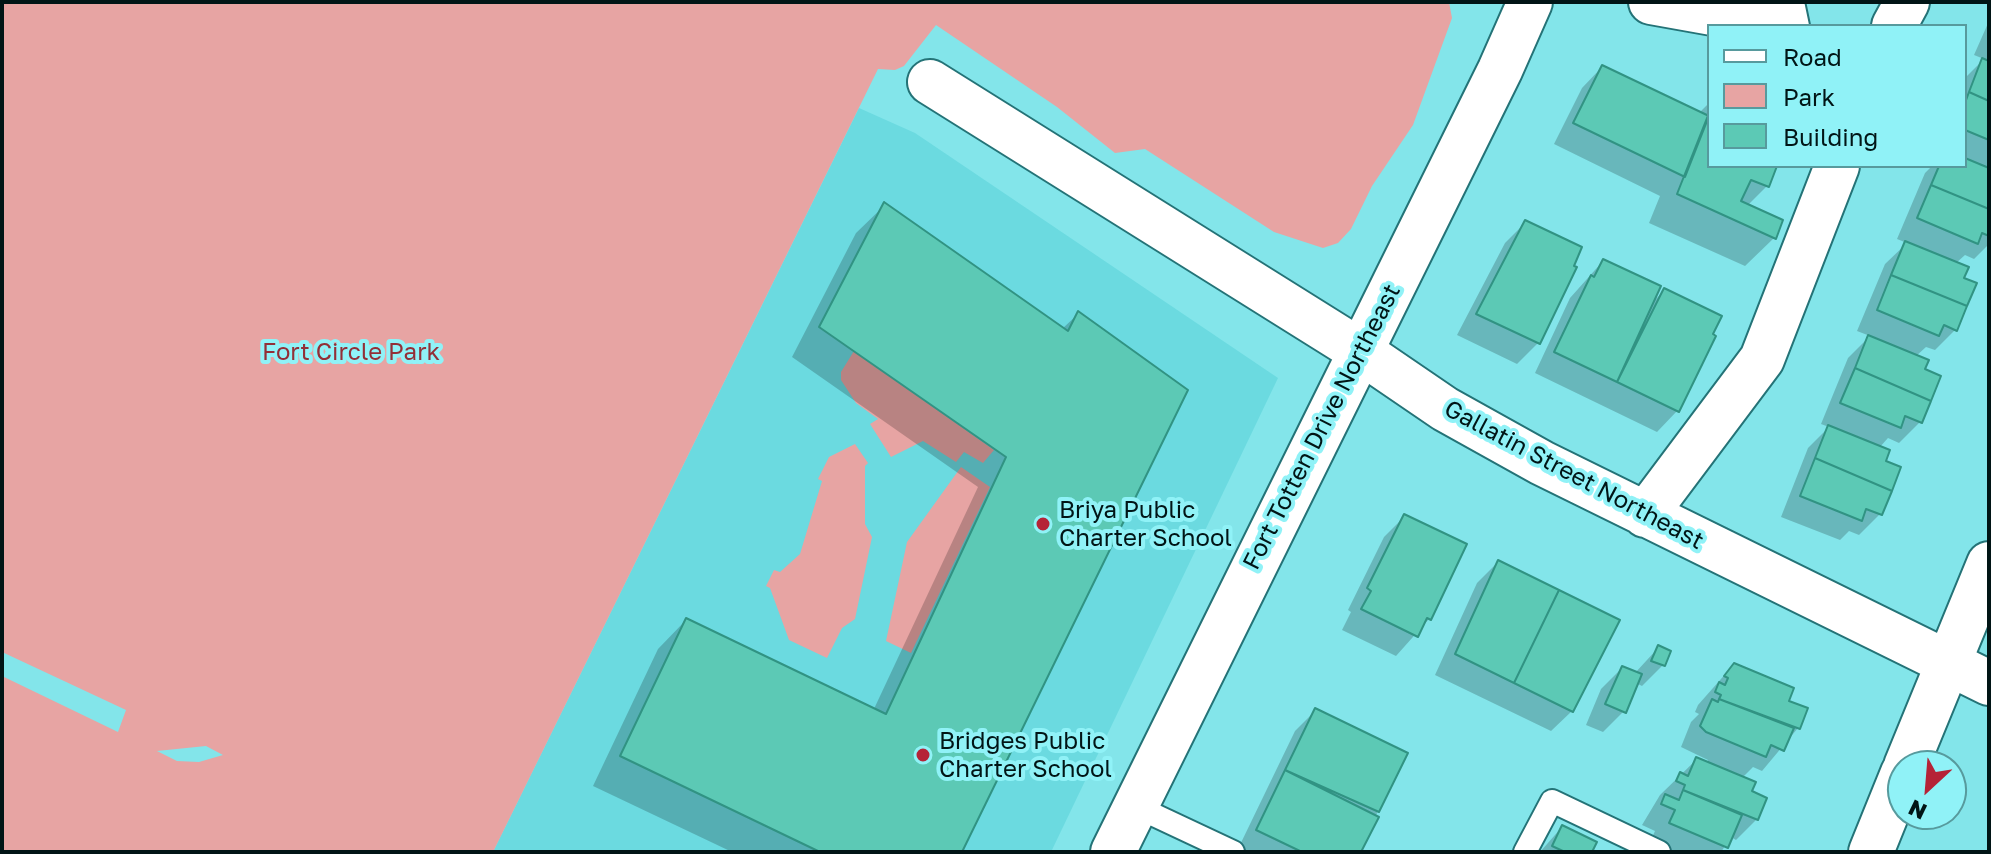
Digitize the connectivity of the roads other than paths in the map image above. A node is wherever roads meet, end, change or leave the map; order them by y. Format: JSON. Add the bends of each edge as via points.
{"nodes":[{"id":1,"x":1530,"y":2,"type":"edge"},
{"id":2,"x":1651,"y":2,"type":"edge"},
{"id":3,"x":1793,"y":2,"type":"edge"},
{"id":4,"x":1907,"y":2,"type":"edge"},
{"id":5,"x":1774,"y":24,"type":"edge"},
{"id":6,"x":1798,"y":24,"type":"edge"},
{"id":7,"x":1895,"y":24,"type":"edge"},
{"id":8,"x":930,"y":82,"type":"dead end"},
{"id":9,"x":1836,"y":168,"type":"edge"},
{"id":10,"x":1360,"y":351,"type":"junction"},
{"id":11,"x":1645,"y":515,"type":"junction"},
{"id":12,"x":1989,"y":564,"type":"edge"},
{"id":13,"x":1948,"y":664,"type":"junction"},
{"id":14,"x":1989,"y":683,"type":"edge"},
{"id":15,"x":1913,"y":750,"type":"edge"},
{"id":16,"x":1135,"y":806,"type":"junction"},
{"id":17,"x":1887,"y":812,"type":"edge"},
{"id":18,"x":1113,"y":852,"type":"edge"},
{"id":19,"x":1233,"y":852,"type":"edge"},
{"id":20,"x":1525,"y":852,"type":"edge"},
{"id":21,"x":1659,"y":852,"type":"edge"},
{"id":22,"x":1871,"y":852,"type":"edge"}],
"edges":[{"from":1,"to":10,"type":"street","name":"Fort Totten Drive Northeast"},
{"from":2,"to":5,"type":"street"},
{"from":3,"to":6,"type":"lane"},
{"from":4,"to":7,"type":"street"},
{"from":8,"to":10,"type":"street","name":"Gallatin Street Northeast"},
{"from":9,"to":11,"type":"street","via":[[1762,359]]},
{"from":10,"to":11,"type":"street","name":"Gallatin Street Northeast","via":[[1445,409]]},
{"from":10,"to":16,"type":"street","name":"Fort Totten Drive Northeast"},
{"from":11,"to":13,"type":"street","name":"Gallatin Street Northeast"},
{"from":12,"to":13,"type":"street"},
{"from":13,"to":14,"type":"street","name":"Gallatin Street Northeast"},
{"from":13,"to":15,"type":"street"},
{"from":16,"to":18,"type":"street","name":"Fort Totten Drive Northeast"},
{"from":16,"to":19,"type":"lane"},
{"from":17,"to":22,"type":"street"},
{"from":20,"to":21,"type":"lane","via":[[1552,801]]}]}
